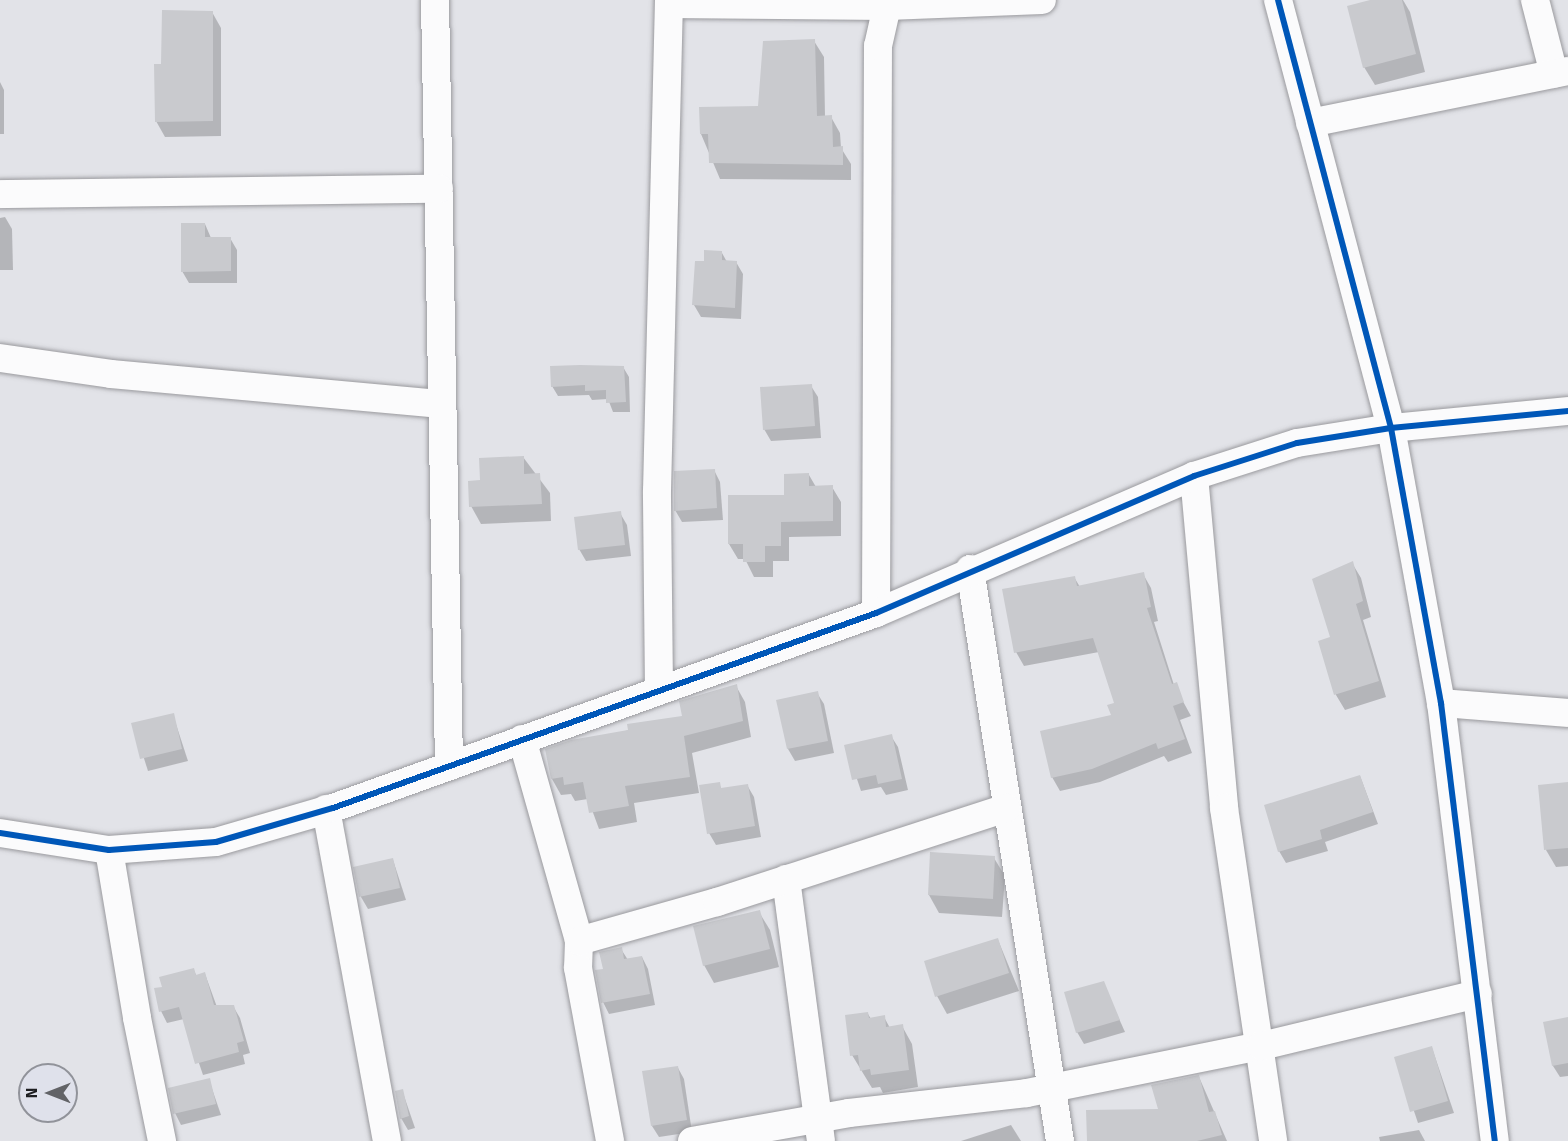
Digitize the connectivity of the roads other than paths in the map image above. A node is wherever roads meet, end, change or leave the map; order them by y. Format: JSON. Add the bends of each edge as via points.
{"nodes":[{"id":1,"x":435,"y":0,"type":"edge"},
{"id":2,"x":1042,"y":0,"type":"edge"},
{"id":3,"x":1278,"y":0,"type":"edge"},
{"id":4,"x":1535,"y":0,"type":"edge"},
{"id":5,"x":669,"y":2,"type":"edge"},
{"id":6,"x":887,"y":6,"type":"junction"},
{"id":7,"x":1561,"y":73,"type":"edge"},
{"id":8,"x":1310,"y":123,"type":"junction"},
{"id":9,"x":438,"y":189,"type":"junction"},
{"id":10,"x":0,"y":194,"type":"edge"},
{"id":11,"x":0,"y":358,"type":"edge"},
{"id":12,"x":442,"y":404,"type":"junction"},
{"id":13,"x":1568,"y":411,"type":"edge"},
{"id":14,"x":1391,"y":428,"type":"junction"},
{"id":15,"x":1194,"y":476,"type":"junction"},
{"id":16,"x":970,"y":569,"type":"junction"},
{"id":17,"x":876,"y":613,"type":"junction"},
{"id":18,"x":659,"y":690,"type":"junction"},
{"id":19,"x":1441,"y":703,"type":"junction"},
{"id":20,"x":1568,"y":713,"type":"edge"},
{"id":21,"x":522,"y":740,"type":"junction"},
{"id":22,"x":449,"y":766,"type":"junction"},
{"id":23,"x":1005,"y":808,"type":"junction"},
{"id":24,"x":326,"y":809,"type":"junction"},
{"id":25,"x":0,"y":833,"type":"edge"},
{"id":26,"x":109,"y":850,"type":"junction"},
{"id":27,"x":786,"y":879,"type":"junction"},
{"id":28,"x":579,"y":941,"type":"junction"},
{"id":29,"x":1478,"y":994,"type":"junction"},
{"id":30,"x":1261,"y":1046,"type":"junction"},
{"id":31,"x":1054,"y":1087,"type":"junction"},
{"id":32,"x":819,"y":1130,"type":"edge"},
{"id":33,"x":162,"y":1141,"type":"edge"},
{"id":34,"x":387,"y":1141,"type":"edge"},
{"id":35,"x":610,"y":1141,"type":"edge"},
{"id":36,"x":692,"y":1141,"type":"edge"},
{"id":37,"x":1060,"y":1141,"type":"edge"},
{"id":38,"x":1273,"y":1141,"type":"edge"},
{"id":39,"x":1495,"y":1141,"type":"edge"}],
"edges":[{"from":1,"to":9,"type":"street"},
{"from":2,"to":6,"type":"street"},
{"from":3,"to":8,"type":"street"},
{"from":4,"to":7,"type":"street"},
{"from":5,"to":6,"type":"street"},
{"from":5,"to":18,"type":"street","via":[[657,491]]},
{"from":6,"to":17,"type":"street","via":[[878,46]]},
{"from":7,"to":8,"type":"street"},
{"from":8,"to":14,"type":"street"},
{"from":9,"to":10,"type":"street"},
{"from":9,"to":12,"type":"street"},
{"from":11,"to":12,"type":"street","via":[[111,374]]},
{"from":12,"to":22,"type":"street"},
{"from":13,"to":14,"type":"street"},
{"from":14,"to":15,"type":"street","via":[[1297,443]]},
{"from":14,"to":19,"type":"street"},
{"from":15,"to":16,"type":"street"},
{"from":15,"to":30,"type":"street","via":[[1224,808]]},
{"from":16,"to":17,"type":"street"},
{"from":16,"to":23,"type":"street"},
{"from":17,"to":18,"type":"street"},
{"from":18,"to":21,"type":"street"},
{"from":19,"to":20,"type":"street"},
{"from":19,"to":29,"type":"street"},
{"from":21,"to":22,"type":"street"},
{"from":21,"to":28,"type":"street"},
{"from":22,"to":24,"type":"street"},
{"from":23,"to":27,"type":"street"},
{"from":23,"to":31,"type":"street"},
{"from":24,"to":26,"type":"street","via":[[216,842]]},
{"from":24,"to":34,"type":"street"},
{"from":25,"to":26,"type":"street"},
{"from":26,"to":33,"type":"street","via":[[136,1018]]},
{"from":27,"to":28,"type":"street"},
{"from":27,"to":32,"type":"street"},
{"from":28,"to":35,"type":"street","via":[[578,968]]},
{"from":29,"to":30,"type":"street"},
{"from":29,"to":39,"type":"street"},
{"from":30,"to":31,"type":"street"},
{"from":30,"to":38,"type":"street"},
{"from":31,"to":32,"type":"street"},
{"from":31,"to":37,"type":"street"},
{"from":32,"to":36,"type":"street"}]}
